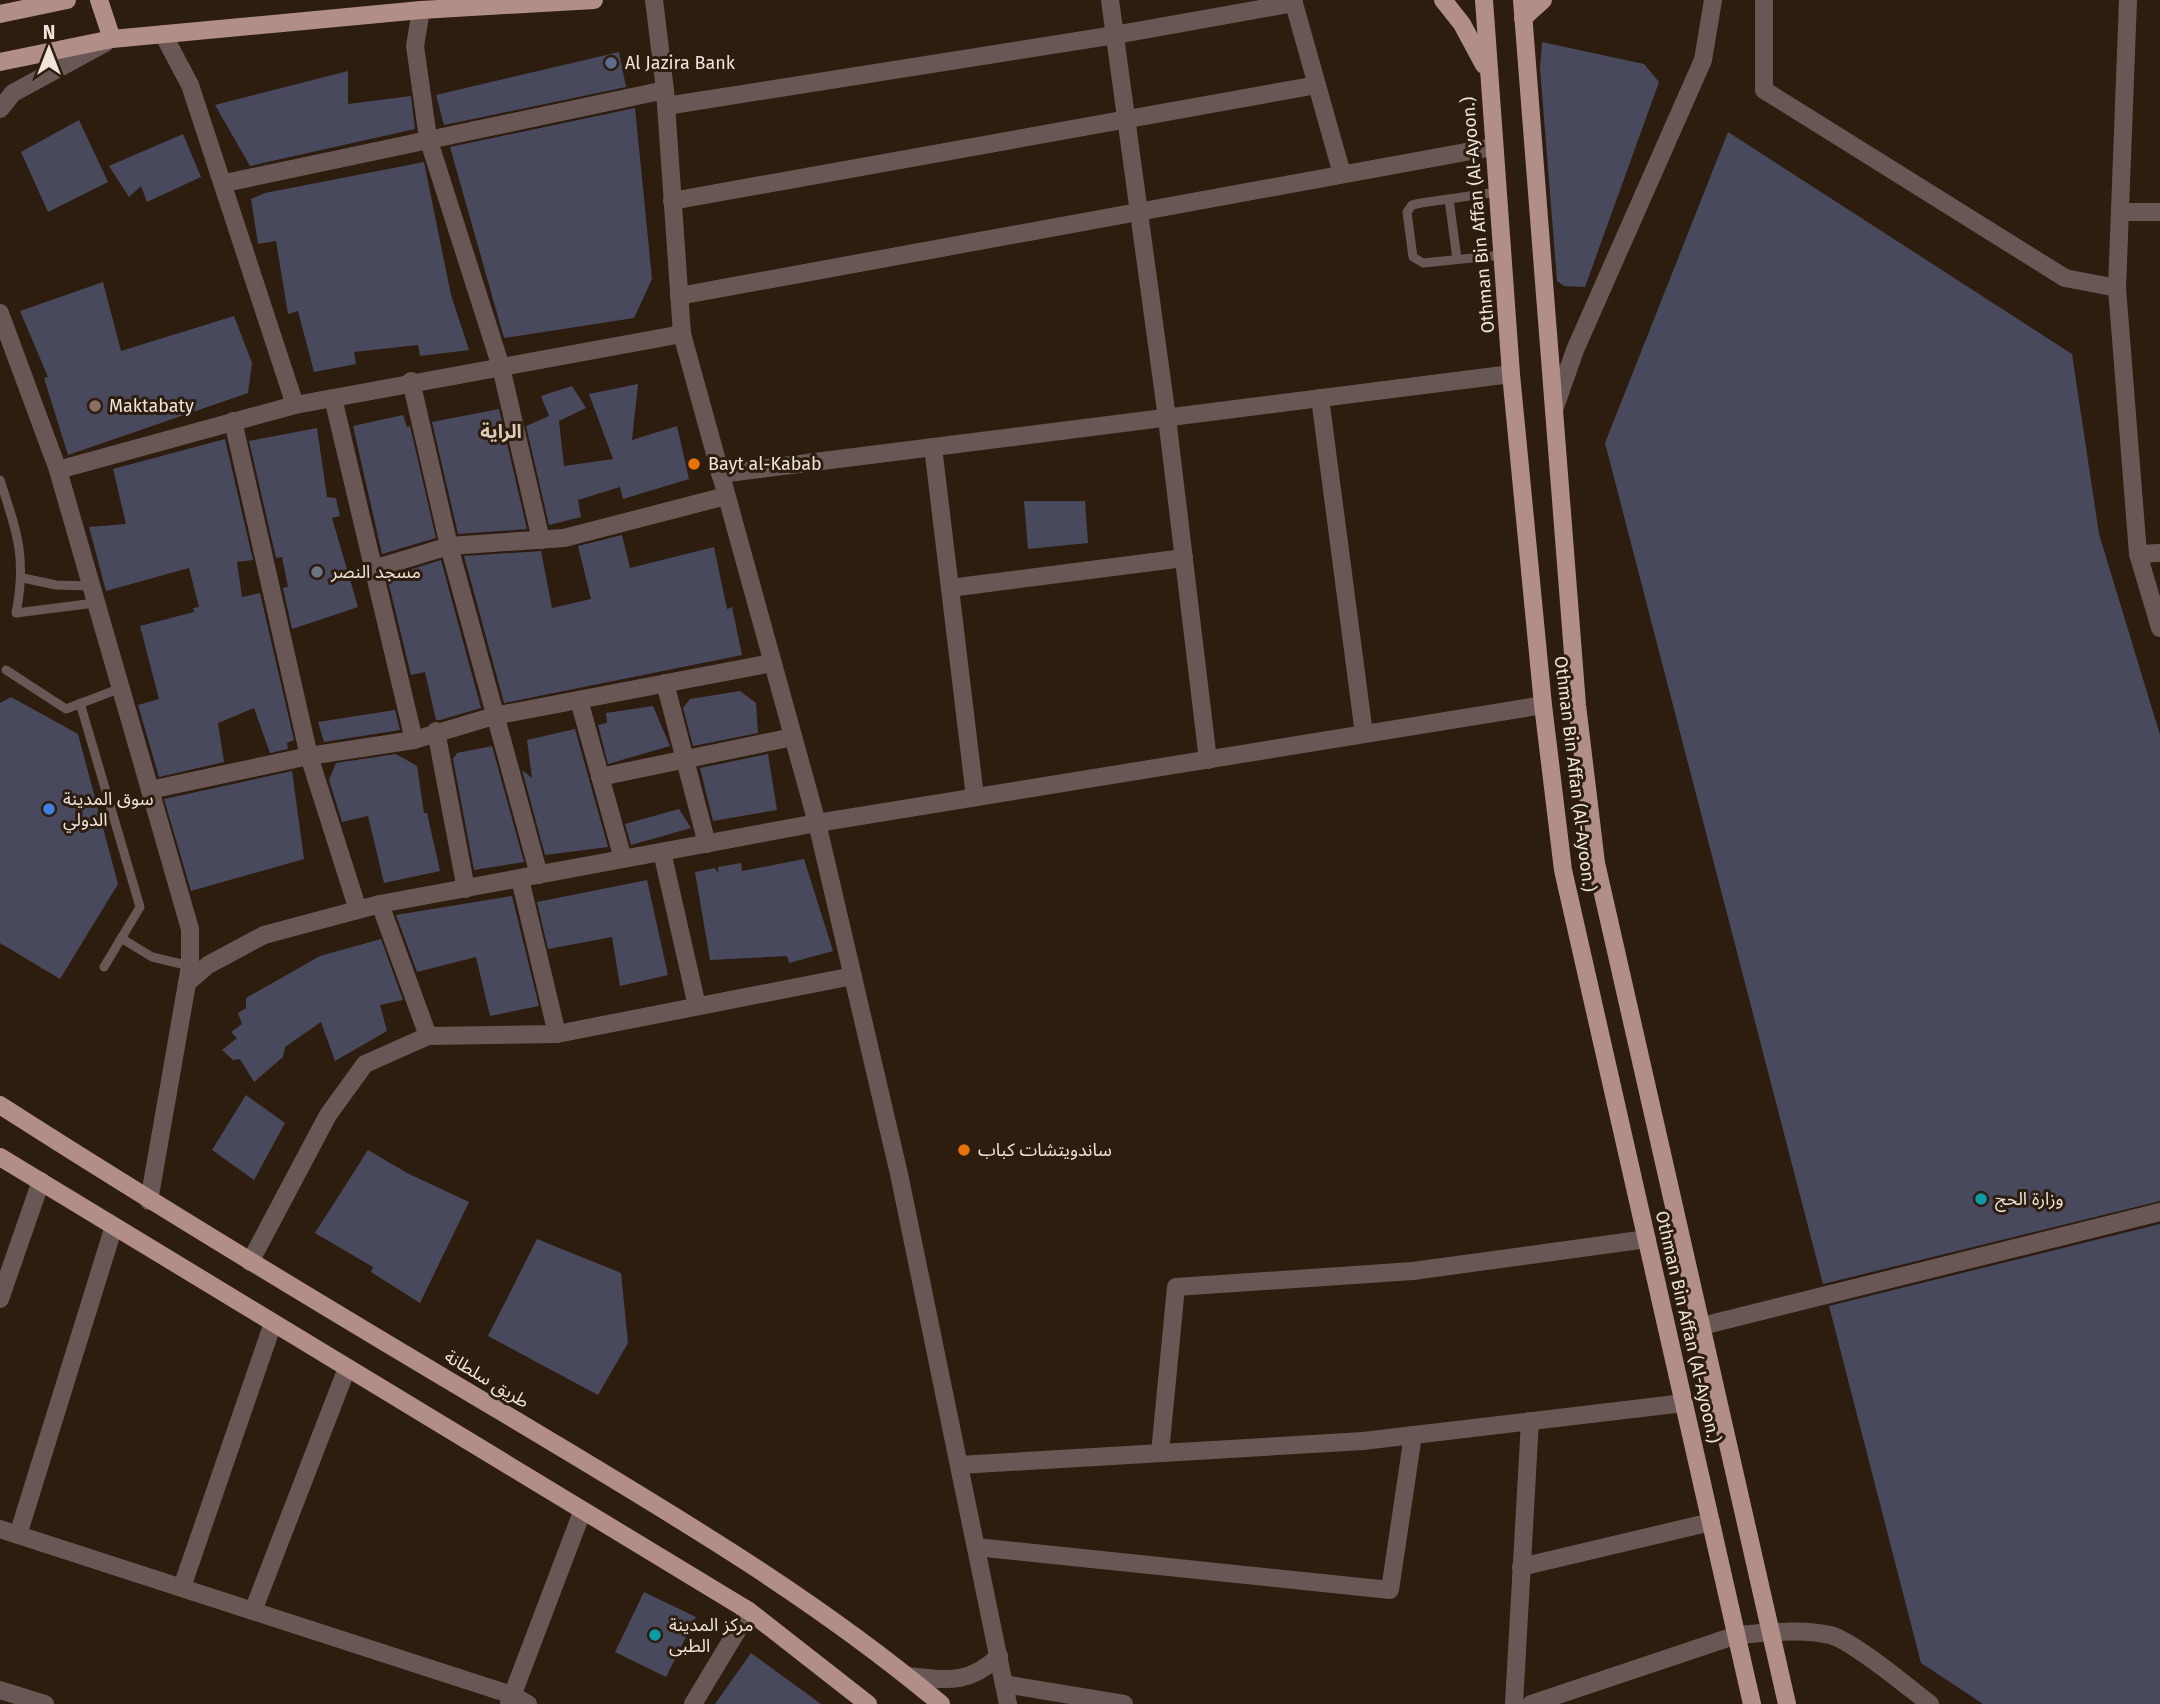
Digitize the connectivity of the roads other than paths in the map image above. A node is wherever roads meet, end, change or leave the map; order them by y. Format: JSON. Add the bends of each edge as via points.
{"nodes":[{"id":1,"x":67,"y":0,"type":"edge"},
{"id":2,"x":99,"y":0,"type":"edge"},
{"id":3,"x":594,"y":0,"type":"edge"},
{"id":4,"x":654,"y":0,"type":"edge"},
{"id":5,"x":1110,"y":0,"type":"edge"},
{"id":6,"x":1443,"y":0,"type":"edge"},
{"id":7,"x":1484,"y":0,"type":"edge"},
{"id":8,"x":1543,"y":0,"type":"edge"},
{"id":9,"x":1713,"y":0,"type":"edge"},
{"id":10,"x":1764,"y":0,"type":"edge"},
{"id":11,"x":2128,"y":0,"type":"edge"},
{"id":12,"x":1294,"y":1,"type":"edge"},
{"id":13,"x":1523,"y":9,"type":"edge"},
{"id":14,"x":421,"y":10,"type":"junction"},
{"id":15,"x":0,"y":14,"type":"edge"},
{"id":16,"x":163,"y":34,"type":"junction"},
{"id":17,"x":1115,"y":35,"type":"junction"},
{"id":18,"x":111,"y":39,"type":"junction"},
{"id":19,"x":0,"y":62,"type":"edge"},
{"id":20,"x":1487,"y":70,"type":"junction"},
{"id":21,"x":1317,"y":85,"type":"junction"},
{"id":22,"x":665,"y":98,"type":"junction"},
{"id":23,"x":0,"y":109,"type":"edge"},
{"id":24,"x":1126,"y":117,"type":"junction"},
{"id":25,"x":428,"y":138,"type":"junction"},
{"id":26,"x":1493,"y":147,"type":"junction"},
{"id":27,"x":1342,"y":174,"type":"junction"},
{"id":28,"x":225,"y":183,"type":"junction"},
{"id":29,"x":1497,"y":192,"type":"junction"},
{"id":30,"x":1449,"y":199,"type":"junction"},
{"id":31,"x":672,"y":201,"type":"junction"},
{"id":32,"x":1139,"y":210,"type":"junction"},
{"id":33,"x":2120,"y":212,"type":"junction"},
{"id":34,"x":2160,"y":212,"type":"edge"},
{"id":35,"x":1502,"y":255,"type":"junction"},
{"id":36,"x":1457,"y":259,"type":"junction"},
{"id":37,"x":2117,"y":288,"type":"junction"},
{"id":38,"x":679,"y":296,"type":"junction"},
{"id":39,"x":0,"y":313,"type":"edge"},
{"id":40,"x":681,"y":334,"type":"junction"},
{"id":41,"x":500,"y":367,"type":"junction"},
{"id":42,"x":1511,"y":374,"type":"junction"},
{"id":43,"x":411,"y":382,"type":"junction"},
{"id":44,"x":333,"y":398,"type":"junction"},
{"id":45,"x":1320,"y":398,"type":"junction"},
{"id":46,"x":295,"y":405,"type":"junction"},
{"id":47,"x":1554,"y":410,"type":"junction"},
{"id":48,"x":1167,"y":418,"type":"junction"},
{"id":49,"x":233,"y":421,"type":"junction"},
{"id":50,"x":933,"y":447,"type":"junction"},
{"id":51,"x":58,"y":470,"type":"junction"},
{"id":52,"x":720,"y":474,"type":"junction"},
{"id":53,"x":0,"y":480,"type":"edge"},
{"id":54,"x":726,"y":496,"type":"junction"},
{"id":55,"x":541,"y":540,"type":"junction"},
{"id":56,"x":449,"y":546,"type":"junction"},
{"id":57,"x":2160,"y":553,"type":"edge"},
{"id":58,"x":2138,"y":554,"type":"junction"},
{"id":59,"x":1184,"y":558,"type":"junction"},
{"id":60,"x":373,"y":569,"type":"junction"},
{"id":61,"x":23,"y":578,"type":"junction"},
{"id":62,"x":950,"y":588,"type":"junction"},
{"id":63,"x":92,"y":594,"type":"junction"},
{"id":64,"x":2160,"y":628,"type":"edge"},
{"id":65,"x":772,"y":663,"type":"junction"},
{"id":66,"x":6,"y":670,"type":"dead end"},
{"id":67,"x":665,"y":683,"type":"junction"},
{"id":68,"x":121,"y":688,"type":"junction"},
{"id":69,"x":579,"y":700,"type":"junction"},
{"id":70,"x":80,"y":703,"type":"junction"},
{"id":71,"x":1543,"y":705,"type":"junction"},
{"id":72,"x":494,"y":716,"type":"junction"},
{"id":73,"x":436,"y":731,"type":"junction"},
{"id":74,"x":1364,"y":734,"type":"junction"},
{"id":75,"x":793,"y":737,"type":"junction"},
{"id":76,"x":414,"y":740,"type":"junction"},
{"id":77,"x":309,"y":756,"type":"junction"},
{"id":78,"x":685,"y":760,"type":"junction"},
{"id":79,"x":1208,"y":760,"type":"junction"},
{"id":80,"x":600,"y":777,"type":"junction"},
{"id":81,"x":150,"y":790,"type":"junction"},
{"id":82,"x":975,"y":797,"type":"junction"},
{"id":83,"x":817,"y":823,"type":"junction"},
{"id":84,"x":707,"y":844,"type":"junction"},
{"id":85,"x":662,"y":852,"type":"junction"},
{"id":86,"x":623,"y":859,"type":"junction"},
{"id":87,"x":539,"y":874,"type":"junction"},
{"id":88,"x":520,"y":879,"type":"junction"},
{"id":89,"x":466,"y":889,"type":"junction"},
{"id":90,"x":380,"y":904,"type":"junction"},
{"id":91,"x":358,"y":910,"type":"junction"},
{"id":92,"x":121,"y":938,"type":"junction"},
{"id":93,"x":104,"y":967,"type":"dead end"},
{"id":94,"x":188,"y":975,"type":"junction"},
{"id":95,"x":853,"y":976,"type":"junction"},
{"id":96,"x":697,"y":1006,"type":"junction"},
{"id":97,"x":557,"y":1034,"type":"junction"},
{"id":98,"x":428,"y":1036,"type":"junction"},
{"id":99,"x":0,"y":1105,"type":"edge"},
{"id":100,"x":0,"y":1157,"type":"edge"},
{"id":101,"x":41,"y":1181,"type":"junction"},
{"id":102,"x":149,"y":1201,"type":"junction"},
{"id":103,"x":2160,"y":1212,"type":"edge"},
{"id":104,"x":114,"y":1226,"type":"junction"},
{"id":105,"x":1647,"y":1239,"type":"junction"},
{"id":106,"x":250,"y":1262,"type":"junction"},
{"id":107,"x":0,"y":1299,"type":"edge"},
{"id":108,"x":273,"y":1323,"type":"junction"},
{"id":109,"x":1702,"y":1326,"type":"junction"},
{"id":110,"x":347,"y":1368,"type":"junction"},
{"id":111,"x":1684,"y":1403,"type":"junction"},
{"id":112,"x":1530,"y":1421,"type":"junction"},
{"id":113,"x":1413,"y":1435,"type":"junction"},
{"id":114,"x":1160,"y":1453,"type":"junction"},
{"id":115,"x":960,"y":1465,"type":"junction"},
{"id":116,"x":582,"y":1512,"type":"junction"},
{"id":117,"x":1711,"y":1522,"type":"junction"},
{"id":118,"x":0,"y":1529,"type":"edge"},
{"id":119,"x":19,"y":1535,"type":"junction"},
{"id":120,"x":976,"y":1547,"type":"junction"},
{"id":121,"x":1521,"y":1567,"type":"junction"},
{"id":122,"x":181,"y":1587,"type":"junction"},
{"id":123,"x":253,"y":1611,"type":"junction"},
{"id":124,"x":749,"y":1611,"type":"junction"},
{"id":125,"x":1772,"y":1632,"type":"junction"},
{"id":126,"x":1737,"y":1635,"type":"junction"},
{"id":127,"x":999,"y":1656,"type":"junction"},
{"id":128,"x":908,"y":1676,"type":"junction"},
{"id":129,"x":1004,"y":1684,"type":"junction"},
{"id":130,"x":0,"y":1690,"type":"edge"},
{"id":131,"x":516,"y":1701,"type":"edge"},
{"id":132,"x":44,"y":1704,"type":"edge"},
{"id":133,"x":692,"y":1704,"type":"edge"},
{"id":134,"x":868,"y":1704,"type":"edge"},
{"id":135,"x":941,"y":1704,"type":"edge"},
{"id":136,"x":1009,"y":1704,"type":"edge"},
{"id":137,"x":1124,"y":1704,"type":"edge"},
{"id":138,"x":1514,"y":1704,"type":"edge"},
{"id":139,"x":1531,"y":1704,"type":"edge"},
{"id":140,"x":1752,"y":1704,"type":"edge"},
{"id":141,"x":1787,"y":1704,"type":"edge"},
{"id":142,"x":1930,"y":1704,"type":"edge"}],
"edges":[{"from":1,"to":15,"type":"main road"},
{"from":2,"to":18,"type":"main road"},
{"from":3,"to":14,"type":"main road"},
{"from":4,"to":22,"type":"street"},
{"from":5,"to":17,"type":"street"},
{"from":6,"to":20,"type":"main road"},
{"from":7,"to":20,"type":"main road","name":"Othman Bin Affan (Al-Ayoon.)"},
{"from":8,"to":13,"type":"main road"},
{"from":9,"to":47,"type":"street","via":[[1703,60],[1575,349]]},
{"from":10,"to":37,"type":"street","via":[[1764,90],[2065,278]]},
{"from":11,"to":33,"type":"street"},
{"from":12,"to":17,"type":"street"},
{"from":12,"to":21,"type":"street"},
{"from":13,"to":47,"type":"main road","name":"Othman Bin Affan (Al-Ayoon.)"},
{"from":14,"to":16,"type":"main road"},
{"from":14,"to":25,"type":"street","via":[[415,46]]},
{"from":16,"to":18,"type":"main road"},
{"from":16,"to":28,"type":"street","via":[[190,86]]},
{"from":17,"to":22,"type":"street"},
{"from":17,"to":24,"type":"street"},
{"from":18,"to":19,"type":"main road"},
{"from":18,"to":23,"type":"street","via":[[13,93]]},
{"from":20,"to":26,"type":"main road","name":"Othman Bin Affan (Al-Ayoon.)"},
{"from":21,"to":24,"type":"street"},
{"from":21,"to":27,"type":"street"},
{"from":22,"to":25,"type":"street"},
{"from":22,"to":31,"type":"street"},
{"from":24,"to":31,"type":"street"},
{"from":24,"to":32,"type":"street"},
{"from":25,"to":28,"type":"street"},
{"from":25,"to":41,"type":"street"},
{"from":26,"to":27,"type":"street"},
{"from":26,"to":29,"type":"main road","name":"Othman Bin Affan (Al-Ayoon.)"},
{"from":27,"to":32,"type":"street"},
{"from":28,"to":46,"type":"street"},
{"from":29,"to":30,"type":"lane"},
{"from":29,"to":35,"type":"main road","name":"Othman Bin Affan (Al-Ayoon.)"},
{"from":30,"to":36,"type":"lane"},
{"from":30,"to":36,"type":"lane","via":[[1412,205],[1408,212],[1413,257],[1423,263]]},
{"from":31,"to":38,"type":"street"},
{"from":32,"to":38,"type":"street"},
{"from":32,"to":48,"type":"street"},
{"from":33,"to":34,"type":"street"},
{"from":33,"to":37,"type":"street"},
{"from":35,"to":36,"type":"lane"},
{"from":35,"to":42,"type":"main road","name":"Othman Bin Affan (Al-Ayoon.)"},
{"from":37,"to":58,"type":"street"},
{"from":38,"to":40,"type":"street"},
{"from":39,"to":51,"type":"street"},
{"from":40,"to":41,"type":"street"},
{"from":40,"to":52,"type":"street"},
{"from":41,"to":43,"type":"street"},
{"from":41,"to":55,"type":"street"},
{"from":42,"to":45,"type":"street"},
{"from":42,"to":71,"type":"main road","name":"Othman Bin Affan (Al-Ayoon.)"},
{"from":43,"to":44,"type":"street"},
{"from":43,"to":56,"type":"street"},
{"from":44,"to":46,"type":"street"},
{"from":44,"to":60,"type":"street"},
{"from":45,"to":48,"type":"street"},
{"from":45,"to":74,"type":"street"},
{"from":46,"to":49,"type":"street"},
{"from":47,"to":109,"type":"main road","name":"Othman Bin Affan (Al-Ayoon.)","via":[[1577,705],[1596,863]]},
{"from":48,"to":50,"type":"street"},
{"from":48,"to":59,"type":"street"},
{"from":49,"to":51,"type":"street"},
{"from":49,"to":77,"type":"street"},
{"from":50,"to":52,"type":"street"},
{"from":50,"to":62,"type":"street"},
{"from":51,"to":63,"type":"street"},
{"from":52,"to":54,"type":"street"},
{"from":53,"to":61,"type":"lane","via":[[17,531]]},
{"from":54,"to":55,"type":"street"},
{"from":54,"to":65,"type":"street"},
{"from":55,"to":56,"type":"street"},
{"from":56,"to":60,"type":"street"},
{"from":56,"to":72,"type":"street"},
{"from":57,"to":58,"type":"street"},
{"from":58,"to":64,"type":"street"},
{"from":59,"to":62,"type":"street"},
{"from":59,"to":79,"type":"street"},
{"from":60,"to":76,"type":"street"},
{"from":61,"to":63,"type":"lane"},
{"from":61,"to":63,"type":"lane","via":[[16,613]]},
{"from":62,"to":82,"type":"street"},
{"from":63,"to":68,"type":"street"},
{"from":65,"to":67,"type":"street"},
{"from":65,"to":75,"type":"street"},
{"from":66,"to":70,"type":"lane","via":[[66,709]]},
{"from":67,"to":69,"type":"street"},
{"from":67,"to":78,"type":"street"},
{"from":68,"to":70,"type":"lane"},
{"from":68,"to":81,"type":"street"},
{"from":69,"to":72,"type":"street"},
{"from":69,"to":80,"type":"street"},
{"from":70,"to":92,"type":"lane","via":[[140,907]]},
{"from":71,"to":74,"type":"street"},
{"from":71,"to":105,"type":"main road","name":"Othman Bin Affan (Al-Ayoon.)","via":[[1563,870]]},
{"from":72,"to":73,"type":"street"},
{"from":72,"to":87,"type":"street"},
{"from":73,"to":76,"type":"street"},
{"from":73,"to":89,"type":"street"},
{"from":74,"to":79,"type":"street"},
{"from":75,"to":78,"type":"street"},
{"from":75,"to":83,"type":"street"},
{"from":76,"to":77,"type":"street"},
{"from":77,"to":81,"type":"street"},
{"from":77,"to":91,"type":"street"},
{"from":78,"to":80,"type":"street"},
{"from":78,"to":84,"type":"street"},
{"from":79,"to":82,"type":"street"},
{"from":80,"to":86,"type":"street"},
{"from":81,"to":94,"type":"street","via":[[190,929]]},
{"from":82,"to":83,"type":"street"},
{"from":83,"to":84,"type":"street"},
{"from":83,"to":95,"type":"street"},
{"from":84,"to":85,"type":"street"},
{"from":85,"to":86,"type":"street"},
{"from":85,"to":96,"type":"street"},
{"from":86,"to":87,"type":"street"},
{"from":87,"to":88,"type":"street"},
{"from":88,"to":89,"type":"street"},
{"from":88,"to":97,"type":"street"},
{"from":89,"to":90,"type":"street"},
{"from":90,"to":91,"type":"street"},
{"from":90,"to":98,"type":"street"},
{"from":91,"to":94,"type":"street","via":[[264,935]]},
{"from":92,"to":93,"type":"lane"},
{"from":92,"to":94,"type":"lane"},
{"from":94,"to":102,"type":"street"},
{"from":95,"to":96,"type":"street"},
{"from":95,"to":115,"type":"street","via":[[900,1174]]},
{"from":96,"to":97,"type":"street"},
{"from":97,"to":98,"type":"street"},
{"from":98,"to":106,"type":"street","via":[[365,1063],[328,1115]]},
{"from":99,"to":102,"type":"main road","name":"طريق سلطانة"},
{"from":100,"to":101,"type":"main road"},
{"from":101,"to":104,"type":"main road"},
{"from":101,"to":107,"type":"street"},
{"from":102,"to":106,"type":"main road","name":"طريق سلطانة"},
{"from":103,"to":109,"type":"street"},
{"from":104,"to":108,"type":"main road"},
{"from":104,"to":119,"type":"street"},
{"from":105,"to":111,"type":"main road","name":"Othman Bin Affan (Al-Ayoon.)"},
{"from":105,"to":114,"type":"street","via":[[1413,1271],[1176,1287]]},
{"from":106,"to":128,"type":"main road","name":"طريق سلطانة","via":[[747,1559]]},
{"from":108,"to":110,"type":"main road"},
{"from":108,"to":122,"type":"street"},
{"from":109,"to":125,"type":"main road","name":"Othman Bin Affan (Al-Ayoon.)"},
{"from":110,"to":116,"type":"main road"},
{"from":110,"to":123,"type":"street"},
{"from":111,"to":112,"type":"street"},
{"from":111,"to":117,"type":"main road","name":"Othman Bin Affan (Al-Ayoon.)"},
{"from":112,"to":113,"type":"street"},
{"from":112,"to":121,"type":"street"},
{"from":113,"to":114,"type":"street"},
{"from":113,"to":120,"type":"street","via":[[1390,1590]]},
{"from":114,"to":115,"type":"street"},
{"from":115,"to":120,"type":"street"},
{"from":116,"to":124,"type":"main road"},
{"from":116,"to":131,"type":"street"},
{"from":117,"to":121,"type":"street"},
{"from":117,"to":126,"type":"main road","name":"Othman Bin Affan (Al-Ayoon.)"},
{"from":118,"to":119,"type":"street"},
{"from":119,"to":122,"type":"street"},
{"from":120,"to":127,"type":"street"},
{"from":121,"to":138,"type":"street"},
{"from":122,"to":123,"type":"street"},
{"from":123,"to":131,"type":"street"},
{"from":124,"to":133,"type":"street"},
{"from":124,"to":134,"type":"main road"},
{"from":125,"to":126,"type":"street"},
{"from":125,"to":141,"type":"main road","name":"Othman Bin Affan (Al-Ayoon.)"},
{"from":125,"to":142,"type":"street","via":[[1832,1635]]},
{"from":126,"to":139,"type":"street"},
{"from":126,"to":140,"type":"main road","name":"Othman Bin Affan (Al-Ayoon.)"},
{"from":127,"to":128,"type":"street","via":[[983,1671],[964,1679]]},
{"from":127,"to":129,"type":"street"},
{"from":128,"to":135,"type":"main road","name":"طريق سلطانة"},
{"from":129,"to":136,"type":"street"},
{"from":129,"to":137,"type":"street"},
{"from":130,"to":132,"type":"street"}]}
